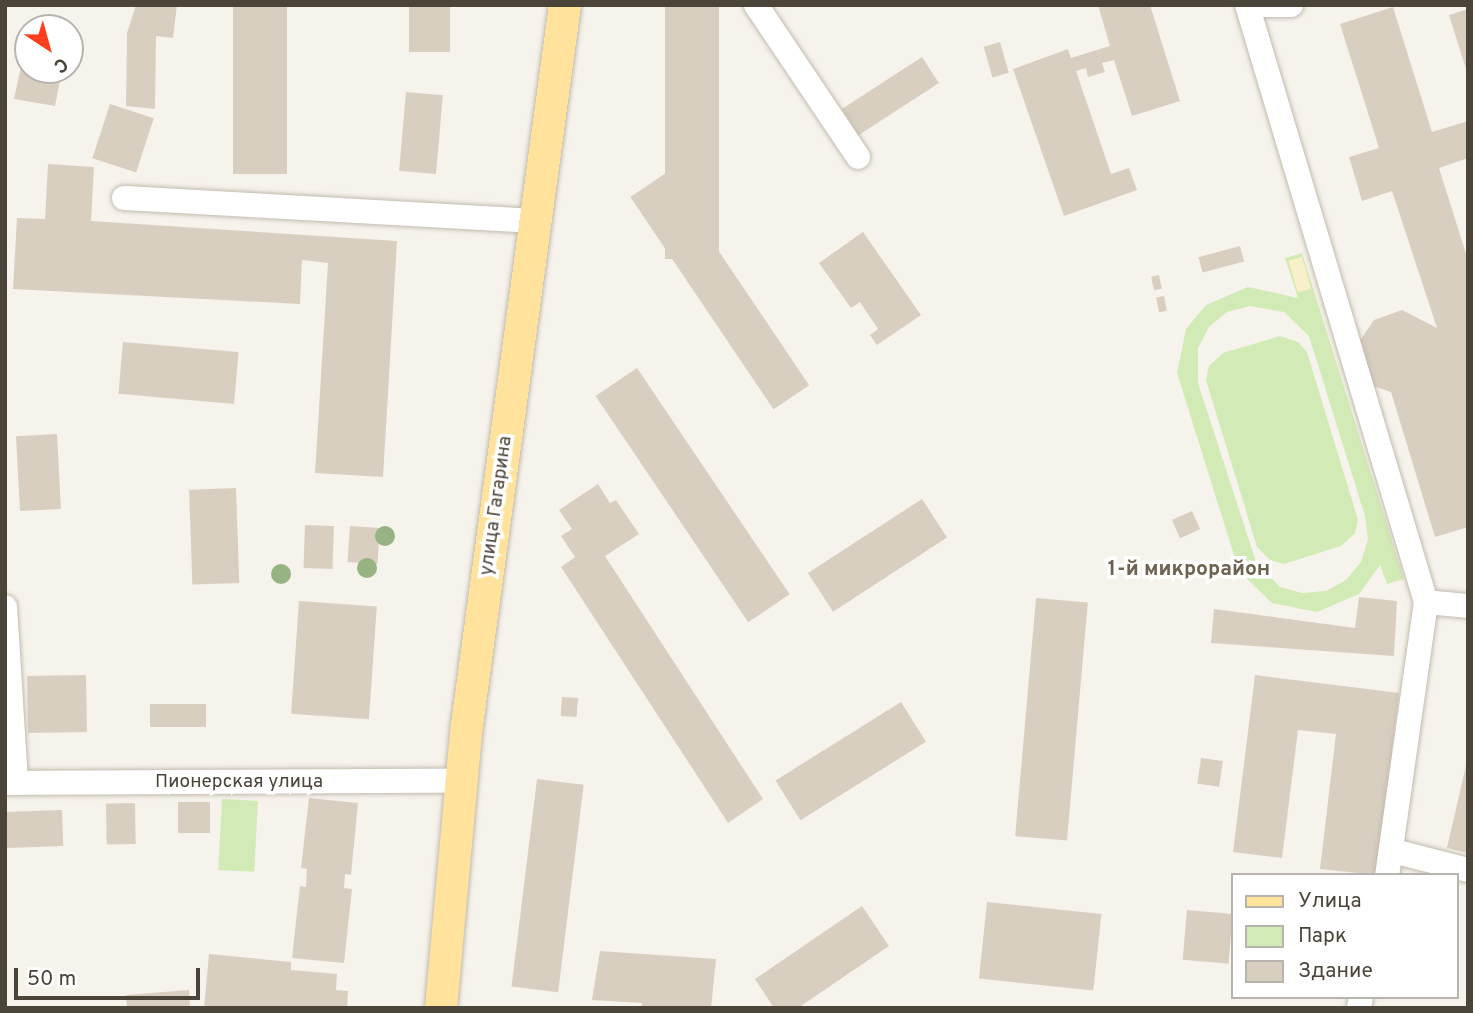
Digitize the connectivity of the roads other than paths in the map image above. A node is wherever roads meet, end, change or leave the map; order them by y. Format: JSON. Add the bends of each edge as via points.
{"nodes":[{"id":1,"x":565,"y":5,"type":"edge"},
{"id":2,"x":756,"y":5,"type":"edge"},
{"id":3,"x":1291,"y":5,"type":"edge"},
{"id":4,"x":1247,"y":7,"type":"edge"},
{"id":5,"x":858,"y":157,"type":"dead end"},
{"id":6,"x":124,"y":198,"type":"dead end"},
{"id":7,"x":533,"y":221,"type":"junction"},
{"id":8,"x":1426,"y":602,"type":"junction"},
{"id":9,"x":1468,"y":606,"type":"edge"},
{"id":10,"x":5,"y":607,"type":"edge"},
{"id":11,"x":462,"y":781,"type":"junction"},
{"id":12,"x":11,"y":783,"type":"edge"},
{"id":13,"x":1390,"y":863,"type":"edge"},
{"id":14,"x":1468,"y":870,"type":"edge"},
{"id":15,"x":441,"y":1008,"type":"edge"}],
"edges":[{"from":1,"to":7,"type":"main road","name":"улица Гагарина"},
{"from":2,"to":5,"type":"street"},
{"from":3,"to":4,"type":"street"},
{"from":4,"to":8,"type":"street"},
{"from":6,"to":7,"type":"street"},
{"from":7,"to":11,"type":"main road","name":"улица Гагарина"},
{"from":8,"to":9,"type":"street"},
{"from":8,"to":13,"type":"street"},
{"from":10,"to":12,"type":"street","name":"Пионерская улица"},
{"from":11,"to":12,"type":"street","name":"Пионерская улица"},
{"from":11,"to":15,"type":"main road","name":"улица Гагарина"},
{"from":13,"to":14,"type":"street"}]}
